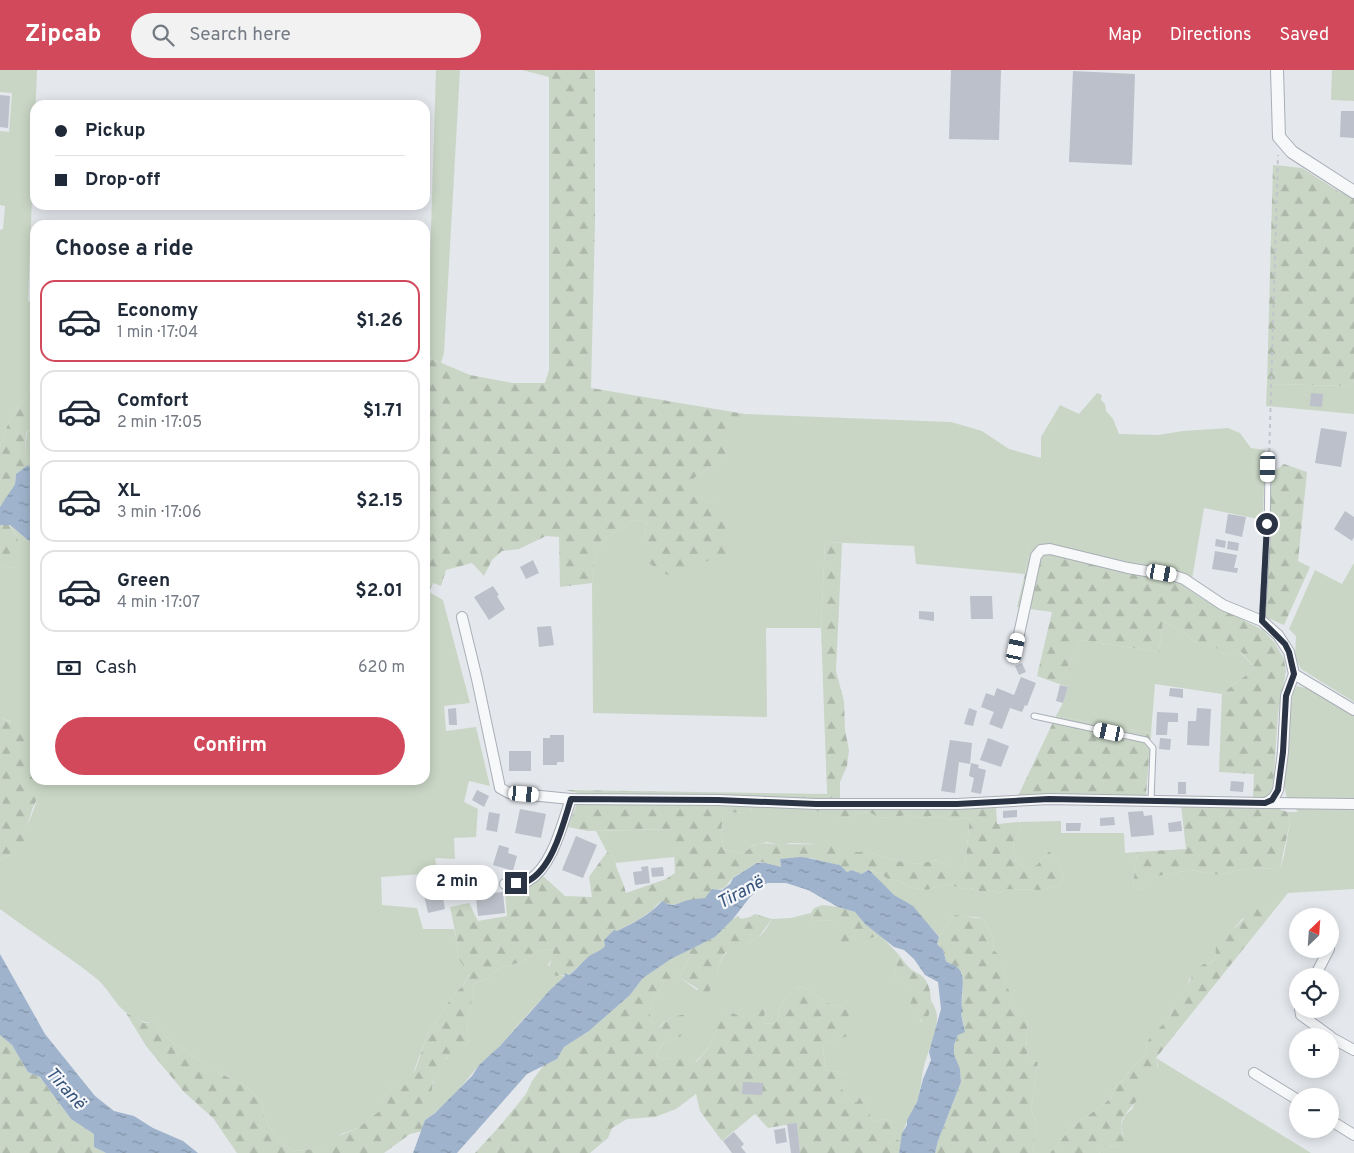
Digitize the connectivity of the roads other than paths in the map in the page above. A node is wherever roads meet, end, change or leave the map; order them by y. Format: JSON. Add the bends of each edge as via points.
{"nodes":[{"id":1,"x":1277,"y":70,"type":"edge"},
{"id":2,"x":1354,"y":192,"type":"edge"},
{"id":3,"x":1268,"y":467,"type":"road end"},
{"id":4,"x":462,"y":618,"type":"dead end"},
{"id":5,"x":1262,"y":621,"type":"junction"},
{"id":6,"x":1016,"y":648,"type":"dead end"},
{"id":7,"x":1294,"y":674,"type":"junction"},
{"id":8,"x":1354,"y":710,"type":"edge"},
{"id":9,"x":1034,"y":716,"type":"dead end"},
{"id":10,"x":571,"y":799,"type":"junction"},
{"id":11,"x":1151,"y":801,"type":"junction"},
{"id":12,"x":1265,"y":803,"type":"junction"},
{"id":13,"x":1354,"y":804,"type":"edge"},
{"id":14,"x":505,"y":884,"type":"dead end"},
{"id":15,"x":1305,"y":1018,"type":"edge"},
{"id":16,"x":1319,"y":1028,"type":"edge"},
{"id":17,"x":1339,"y":1041,"type":"edge"},
{"id":18,"x":1354,"y":1050,"type":"edge"},
{"id":19,"x":1254,"y":1073,"type":"dead end"},
{"id":20,"x":1289,"y":1094,"type":"edge"},
{"id":21,"x":1339,"y":1126,"type":"edge"},
{"id":22,"x":1354,"y":1135,"type":"edge"}],
"edges":[{"from":1,"to":2,"type":"street","via":[[1279,137],[1292,152]]},
{"from":3,"to":5,"type":"lane"},
{"from":4,"to":10,"type":"street","via":[[500,788],[509,793]]},
{"from":5,"to":6,"type":"street","via":[[1223,605],[1175,576],[1050,549],[1041,550],[1036,556]]},
{"from":5,"to":7,"type":"street","via":[[1285,644]]},
{"from":7,"to":8,"type":"street"},
{"from":7,"to":12,"type":"street","via":[[1286,696],[1278,790],[1272,800]]},
{"from":9,"to":11,"type":"lane","via":[[1146,740],[1153,748]]},
{"from":10,"to":11,"type":"street","via":[[816,804],[957,804],[1049,799]]},
{"from":10,"to":14,"type":"street","via":[[556,845],[542,869],[527,882]]},
{"from":11,"to":12,"type":"street"},
{"from":12,"to":13,"type":"street"},
{"from":15,"to":16,"type":"street"},
{"from":17,"to":18,"type":"street"},
{"from":19,"to":20,"type":"street"},
{"from":21,"to":22,"type":"street"}]}
